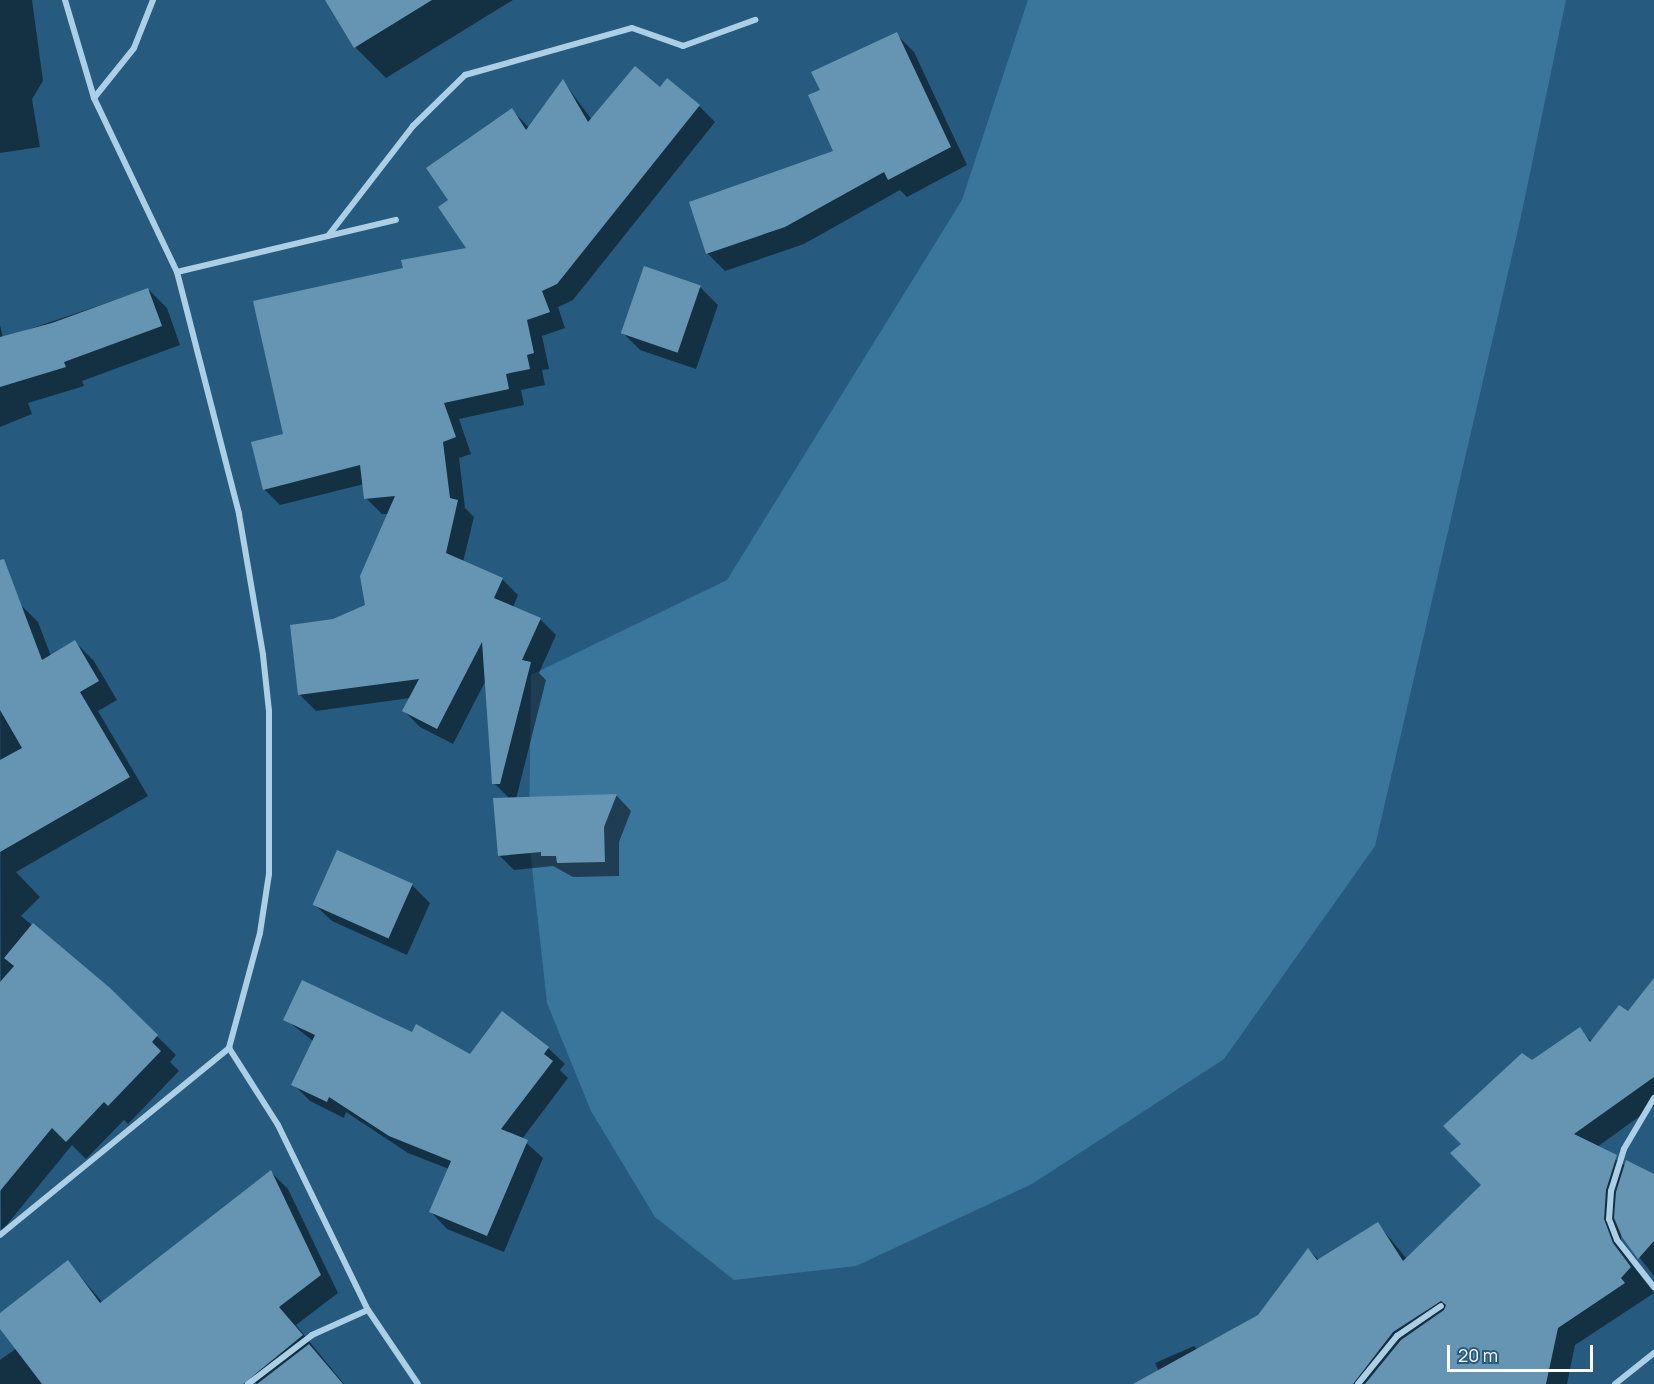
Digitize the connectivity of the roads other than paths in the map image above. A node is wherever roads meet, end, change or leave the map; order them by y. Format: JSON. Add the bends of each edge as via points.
{"nodes":[{"id":1,"x":65,"y":0,"type":"edge"},
{"id":2,"x":153,"y":0,"type":"edge"},
{"id":3,"x":755,"y":20,"type":"dead end"},
{"id":4,"x":94,"y":98,"type":"junction"},
{"id":5,"x":396,"y":220,"type":"dead end"},
{"id":6,"x":328,"y":236,"type":"junction"},
{"id":7,"x":177,"y":273,"type":"junction"},
{"id":8,"x":229,"y":1048,"type":"junction"},
{"id":9,"x":1654,"y":1098,"type":"edge"},
{"id":10,"x":0,"y":1235,"type":"edge"},
{"id":11,"x":1654,"y":1287,"type":"edge"},
{"id":12,"x":1441,"y":1306,"type":"dead end"},
{"id":13,"x":368,"y":1310,"type":"junction"},
{"id":14,"x":1654,"y":1353,"type":"edge"},
{"id":15,"x":248,"y":1384,"type":"edge"},
{"id":16,"x":418,"y":1384,"type":"edge"},
{"id":17,"x":1358,"y":1384,"type":"edge"},
{"id":18,"x":1615,"y":1384,"type":"edge"}],
"edges":[{"from":1,"to":4,"type":"street"},
{"from":2,"to":4,"type":"street","via":[[135,48]]},
{"from":3,"to":6,"type":"street","via":[[683,46],[632,28],[465,75],[412,126]]},
{"from":4,"to":7,"type":"street"},
{"from":5,"to":6,"type":"street"},
{"from":6,"to":7,"type":"street"},
{"from":7,"to":8,"type":"street","via":[[239,514],[269,711],[269,874],[260,933]]},
{"from":8,"to":10,"type":"street"},
{"from":8,"to":13,"type":"street","via":[[278,1125]]},
{"from":9,"to":11,"type":"street","via":[[1624,1149],[1611,1191],[1609,1219],[1617,1240]]},
{"from":12,"to":17,"type":"street","via":[[1397,1336]]},
{"from":13,"to":15,"type":"street","via":[[312,1335]]},
{"from":13,"to":16,"type":"street"},
{"from":14,"to":18,"type":"street"}]}
